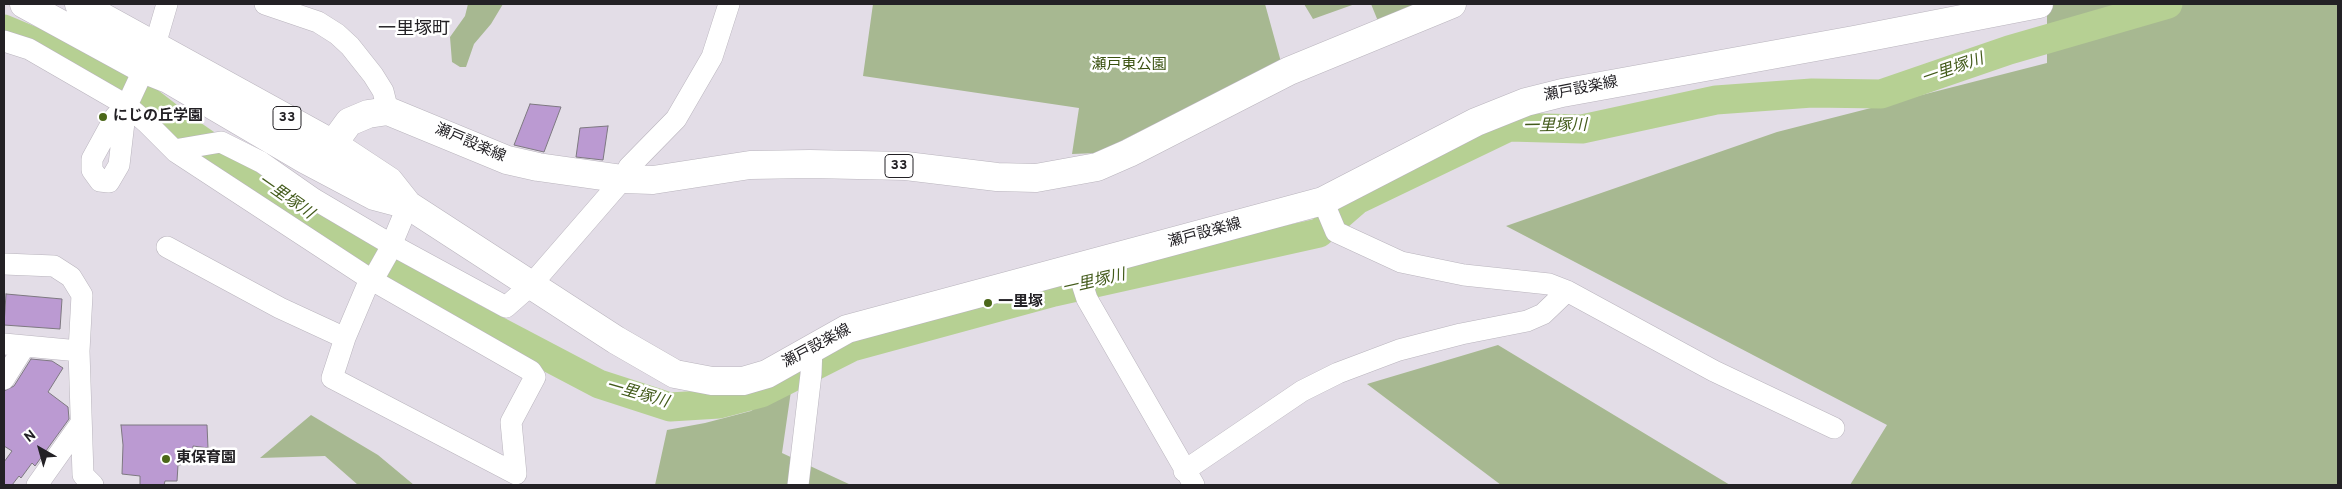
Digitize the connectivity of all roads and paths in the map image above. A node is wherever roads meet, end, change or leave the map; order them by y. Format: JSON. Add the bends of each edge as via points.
{"nodes":[{"id":1,"x":24,"y":4,"type":"edge"},
{"id":2,"x":79,"y":4,"type":"edge"},
{"id":3,"x":167,"y":4,"type":"edge"},
{"id":4,"x":265,"y":4,"type":"edge"},
{"id":5,"x":729,"y":4,"type":"edge"},
{"id":6,"x":1452,"y":4,"type":"edge"},
{"id":7,"x":2040,"y":4,"type":"edge"},
{"id":8,"x":4,"y":41,"type":"edge"},
{"id":9,"x":137,"y":81,"type":"junction"},
{"id":10,"x":388,"y":111,"type":"junction"},
{"id":11,"x":333,"y":144,"type":"junction"},
{"id":12,"x":178,"y":151,"type":"junction"},
{"id":13,"x":623,"y":179,"type":"junction"},
{"id":14,"x":408,"y":205,"type":"junction"},
{"id":15,"x":1324,"y":205,"type":"junction"},
{"id":16,"x":167,"y":248,"type":"dead end"},
{"id":17,"x":390,"y":249,"type":"junction"},
{"id":18,"x":4,"y":264,"type":"edge"},
{"id":19,"x":1077,"y":268,"type":"junction"},
{"id":20,"x":373,"y":278,"type":"junction"},
{"id":21,"x":531,"y":285,"type":"junction"},
{"id":22,"x":1567,"y":292,"type":"junction"},
{"id":23,"x":345,"y":338,"type":"junction"},
{"id":24,"x":14,"y":345,"type":"edge"},
{"id":25,"x":812,"y":349,"type":"junction"},
{"id":26,"x":79,"y":351,"type":"junction"},
{"id":27,"x":4,"y":379,"type":"edge"},
{"id":28,"x":81,"y":423,"type":"junction"},
{"id":29,"x":1834,"y":428,"type":"dead end"},
{"id":30,"x":1189,"y":478,"type":"edge"},
{"id":31,"x":37,"y":485,"type":"edge"},
{"id":32,"x":93,"y":485,"type":"edge"},
{"id":33,"x":798,"y":485,"type":"edge"}],
"edges":[{"from":1,"to":9,"type":"main road","name":"瀬戸設楽線","number":"33"},
{"from":2,"to":9,"type":"main road","name":"瀬戸設楽線","number":"33"},
{"from":3,"to":9,"type":"street"},
{"from":4,"to":10,"type":"street","via":[[318,22],[337,34],[373,75],[383,91]]},
{"from":5,"to":13,"type":"street","via":[[712,57],[683,110],[629,167]]},
{"from":6,"to":13,"type":"main road","name":"瀬戸設楽線","number":"33","via":[[1289,71],[1097,167],[1036,178],[996,177],[906,166],[750,165],[653,180]]},
{"from":7,"to":15,"type":"main road","name":"瀬戸設楽線","number":"33","via":[[1562,92],[1526,102],[1476,122]]},
{"from":8,"to":9,"type":"street"},
{"from":9,"to":11,"type":"main road","name":"瀬戸設楽線","number":"33"},
{"from":9,"to":12,"type":"street","via":[[147,123]]},
{"from":9,"to":14,"type":"main road","name":"瀬戸設楽線","number":"33","via":[[168,79],[374,196]]},
{"from":10,"to":11,"type":"main road","via":[[368,114],[349,122]]},
{"from":10,"to":13,"type":"main road","name":"瀬戸設楽線","number":"33","via":[[507,160]]},
{"from":11,"to":14,"type":"main road","name":"瀬戸設楽線","number":"33","via":[[389,181]]},
{"from":12,"to":17,"type":"street","via":[[221,142],[261,162]]},
{"from":12,"to":20,"type":"street"},
{"from":13,"to":21,"type":"street"},
{"from":14,"to":17,"type":"street"},
{"from":14,"to":21,"type":"main road","name":"瀬戸設楽線","number":"33"},
{"from":15,"to":19,"type":"main road","name":"瀬戸設楽線","number":"33"},
{"from":15,"to":22,"type":"street","via":[[1336,232],[1402,262],[1464,275],[1549,284]]},
{"from":16,"to":23,"type":"street","via":[[280,308]]},
{"from":17,"to":20,"type":"street"},
{"from":17,"to":21,"type":"street","via":[[506,307]]},
{"from":18,"to":26,"type":"street","via":[[54,266],[71,277],[82,295]]},
{"from":19,"to":25,"type":"main road","name":"瀬戸設楽線","number":"33","via":[[855,326]]},
{"from":19,"to":30,"type":"street","via":[[1087,299]]},
{"from":20,"to":23,"type":"street"},
{"from":20,"to":23,"type":"street","via":[[531,371],[535,377],[511,422],[516,474],[332,378]]},
{"from":21,"to":25,"type":"main road","name":"瀬戸設楽線","number":"33","via":[[674,374],[712,381],[743,382],[767,374]]},
{"from":22,"to":29,"type":"street","via":[[1714,371]]},
{"from":22,"to":30,"type":"street","via":[[1543,314],[1527,320],[1399,350],[1338,373],[1302,391]]},
{"from":24,"to":26,"type":"street"},
{"from":24,"to":27,"type":"street"},
{"from":25,"to":33,"type":"street"},
{"from":26,"to":28,"type":"street"},
{"from":28,"to":31,"type":"street"},
{"from":28,"to":32,"type":"street","via":[[83,475]]}]}
